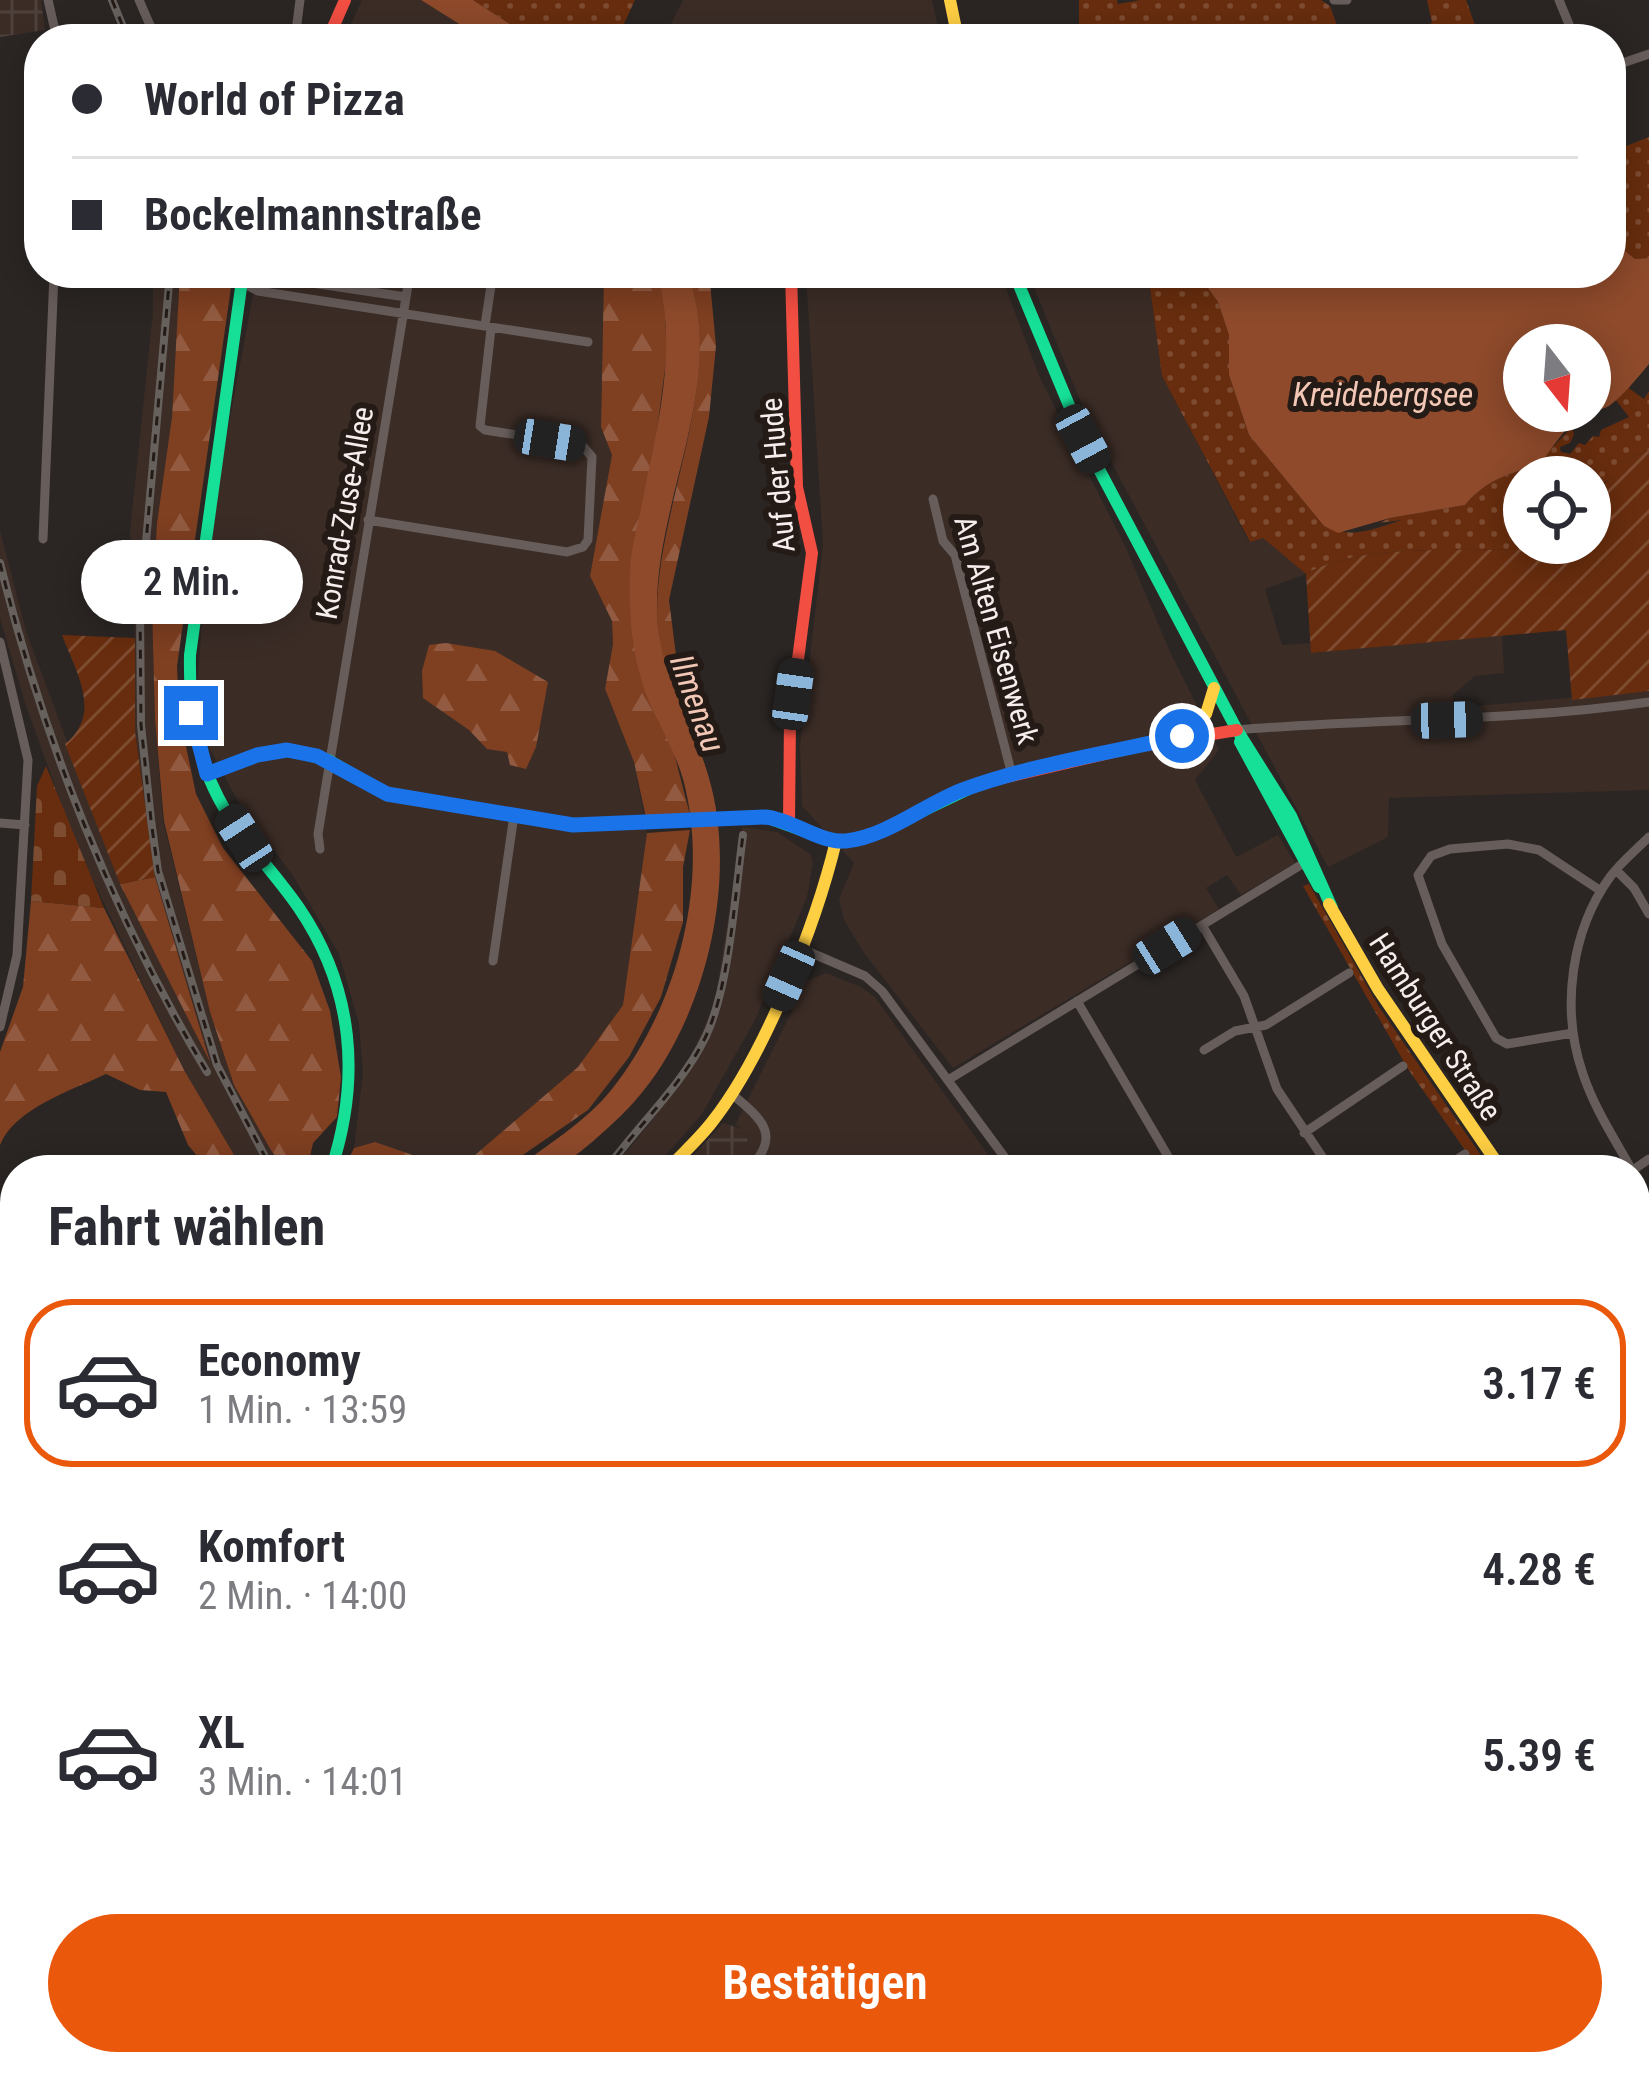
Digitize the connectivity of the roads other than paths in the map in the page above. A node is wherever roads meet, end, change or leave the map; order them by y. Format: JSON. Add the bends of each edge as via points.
{"nodes":[{"id":1,"x":1334,"y":0,"type":"edge"},
{"id":2,"x":1348,"y":0,"type":"edge"},
{"id":3,"x":53,"y":288,"type":"edge"},
{"id":4,"x":241,"y":288,"type":"edge"},
{"id":5,"x":254,"y":288,"type":"edge"},
{"id":6,"x":352,"y":288,"type":"edge"},
{"id":7,"x":408,"y":288,"type":"edge"},
{"id":8,"x":492,"y":288,"type":"edge"},
{"id":9,"x":791,"y":288,"type":"edge"},
{"id":10,"x":1020,"y":288,"type":"edge"},
{"id":11,"x":406,"y":297,"type":"junction"},
{"id":12,"x":403,"y":314,"type":"junction"},
{"id":13,"x":488,"y":327,"type":"junction"},
{"id":14,"x":588,"y":342,"type":"dead end"},
{"id":15,"x":933,"y":499,"type":"dead end"},
{"id":16,"x":368,"y":520,"type":"junction"},
{"id":17,"x":43,"y":539,"type":"dead end"},
{"id":18,"x":0,"y":642,"type":"edge"},
{"id":19,"x":1214,"y":686,"type":"junction"},
{"id":20,"x":1649,"y":702,"type":"edge"},
{"id":21,"x":1237,"y":730,"type":"junction"},
{"id":22,"x":1182,"y":736,"type":"junction"},
{"id":23,"x":328,"y":760,"type":"junction"},
{"id":24,"x":207,"y":774,"type":"junction"},
{"id":25,"x":1012,"y":775,"type":"junction"},
{"id":26,"x":514,"y":815,"type":"junction"},
{"id":27,"x":789,"y":821,"type":"junction"},
{"id":28,"x":0,"y":823,"type":"edge"},
{"id":29,"x":26,"y":825,"type":"junction"},
{"id":30,"x":1649,"y":837,"type":"edge"},
{"id":31,"x":836,"y":841,"type":"junction"},
{"id":32,"x":320,"y":849,"type":"dead end"},
{"id":33,"x":1304,"y":862,"type":"junction"},
{"id":34,"x":1616,"y":870,"type":"junction"},
{"id":35,"x":1601,"y":891,"type":"junction"},
{"id":36,"x":1332,"y":908,"type":"junction"},
{"id":37,"x":1649,"y":914,"type":"edge"},
{"id":38,"x":1202,"y":925,"type":"junction"},
{"id":39,"x":800,"y":948,"type":"junction"},
{"id":40,"x":493,"y":962,"type":"dead end"},
{"id":41,"x":1349,"y":973,"type":"dead end"},
{"id":42,"x":1077,"y":1001,"type":"junction"},
{"id":43,"x":0,"y":1027,"type":"edge"},
{"id":44,"x":1254,"y":1027,"type":"junction"},
{"id":45,"x":1573,"y":1033,"type":"junction"},
{"id":46,"x":1204,"y":1050,"type":"dead end"},
{"id":47,"x":1403,"y":1066,"type":"dead end"},
{"id":48,"x":948,"y":1080,"type":"junction"},
{"id":49,"x":733,"y":1095,"type":"junction"},
{"id":50,"x":1304,"y":1133,"type":"junction"},
{"id":51,"x":336,"y":1155,"type":"edge"},
{"id":52,"x":680,"y":1155,"type":"edge"},
{"id":53,"x":760,"y":1155,"type":"edge"},
{"id":54,"x":1003,"y":1155,"type":"edge"},
{"id":55,"x":1167,"y":1155,"type":"edge"},
{"id":56,"x":1319,"y":1155,"type":"edge"},
{"id":57,"x":1492,"y":1155,"type":"edge"},
{"id":58,"x":1624,"y":1155,"type":"edge"}],
"edges":[{"from":1,"to":2,"type":"street"},
{"from":3,"to":17,"type":"street"},
{"from":4,"to":24,"type":"main road","via":[[190,655],[191,713]]},
{"from":5,"to":12,"type":"street"},
{"from":6,"to":11,"type":"street"},
{"from":7,"to":11,"type":"street","name":"Konrad-Zuse-Allee"},
{"from":8,"to":13,"type":"street"},
{"from":9,"to":27,"type":"main road","name":"Auf der Hude","via":[[796,471],[812,553],[789,730]]},
{"from":10,"to":19,"type":"main road","via":[[1083,439]]},
{"from":11,"to":12,"type":"street","name":"Konrad-Zuse-Allee"},
{"from":12,"to":13,"type":"street"},
{"from":12,"to":16,"type":"street","name":"Konrad-Zuse-Allee"},
{"from":13,"to":14,"type":"street"},
{"from":13,"to":16,"type":"street","via":[[480,426],[589,450],[588,540],[576,551]]},
{"from":15,"to":25,"type":"street","name":"Am Alten Eisenwerk"},
{"from":16,"to":23,"type":"street","name":"Konrad-Zuse-Allee"},
{"from":18,"to":29,"type":"street","via":[[26,749]]},
{"from":19,"to":21,"type":"main road"},
{"from":19,"to":22,"type":"main road","via":[[1206,715]]},
{"from":20,"to":21,"type":"street","via":[[1545,716]]},
{"from":21,"to":22,"type":"main road","name":"Am Alten Eisenwerk"},
{"from":21,"to":33,"type":"main road"},
{"from":21,"to":36,"type":"main road","via":[[1313,857]]},
{"from":22,"to":25,"type":"main road","name":"Am Alten Eisenwerk"},
{"from":23,"to":24,"type":"main road","via":[[274,751]]},
{"from":23,"to":26,"type":"main road","via":[[387,794]]},
{"from":23,"to":32,"type":"street","name":"Konrad-Zuse-Allee"},
{"from":24,"to":51,"type":"main road","via":[[316,935],[338,986],[352,1075]]},
{"from":25,"to":31,"type":"main road","name":"Am Alten Eisenwerk","via":[[944,797],[862,838]]},
{"from":26,"to":27,"type":"main road","via":[[573,825]]},
{"from":26,"to":40,"type":"street"},
{"from":27,"to":31,"type":"main road"},
{"from":28,"to":29,"type":"street"},
{"from":29,"to":43,"type":"street","via":[[17,955]]},
{"from":30,"to":34,"type":"street"},
{"from":31,"to":39,"type":"main road"},
{"from":33,"to":36,"type":"main road"},
{"from":33,"to":38,"type":"street"},
{"from":34,"to":35,"type":"street"},
{"from":34,"to":37,"type":"street"},
{"from":35,"to":45,"type":"street","via":[[1580,940]]},
{"from":35,"to":45,"type":"street","via":[[1539,850],[1508,844],[1450,849],[1426,860],[1418,875],[1442,944],[1496,1038]]},
{"from":36,"to":57,"type":"main road","name":"Hamburger Straße"},
{"from":38,"to":42,"type":"street"},
{"from":38,"to":44,"type":"street"},
{"from":39,"to":48,"type":"street","via":[[874,984]]},
{"from":39,"to":49,"type":"main road"},
{"from":41,"to":44,"type":"street"},
{"from":42,"to":48,"type":"street"},
{"from":42,"to":55,"type":"street"},
{"from":44,"to":46,"type":"street"},
{"from":44,"to":50,"type":"street","via":[[1270,1076]]},
{"from":45,"to":58,"type":"street","via":[[1590,1092]]},
{"from":47,"to":50,"type":"street"},
{"from":48,"to":54,"type":"street"},
{"from":49,"to":52,"type":"main road"},
{"from":49,"to":53,"type":"street","via":[[761,1120]]},
{"from":50,"to":56,"type":"street"}]}
